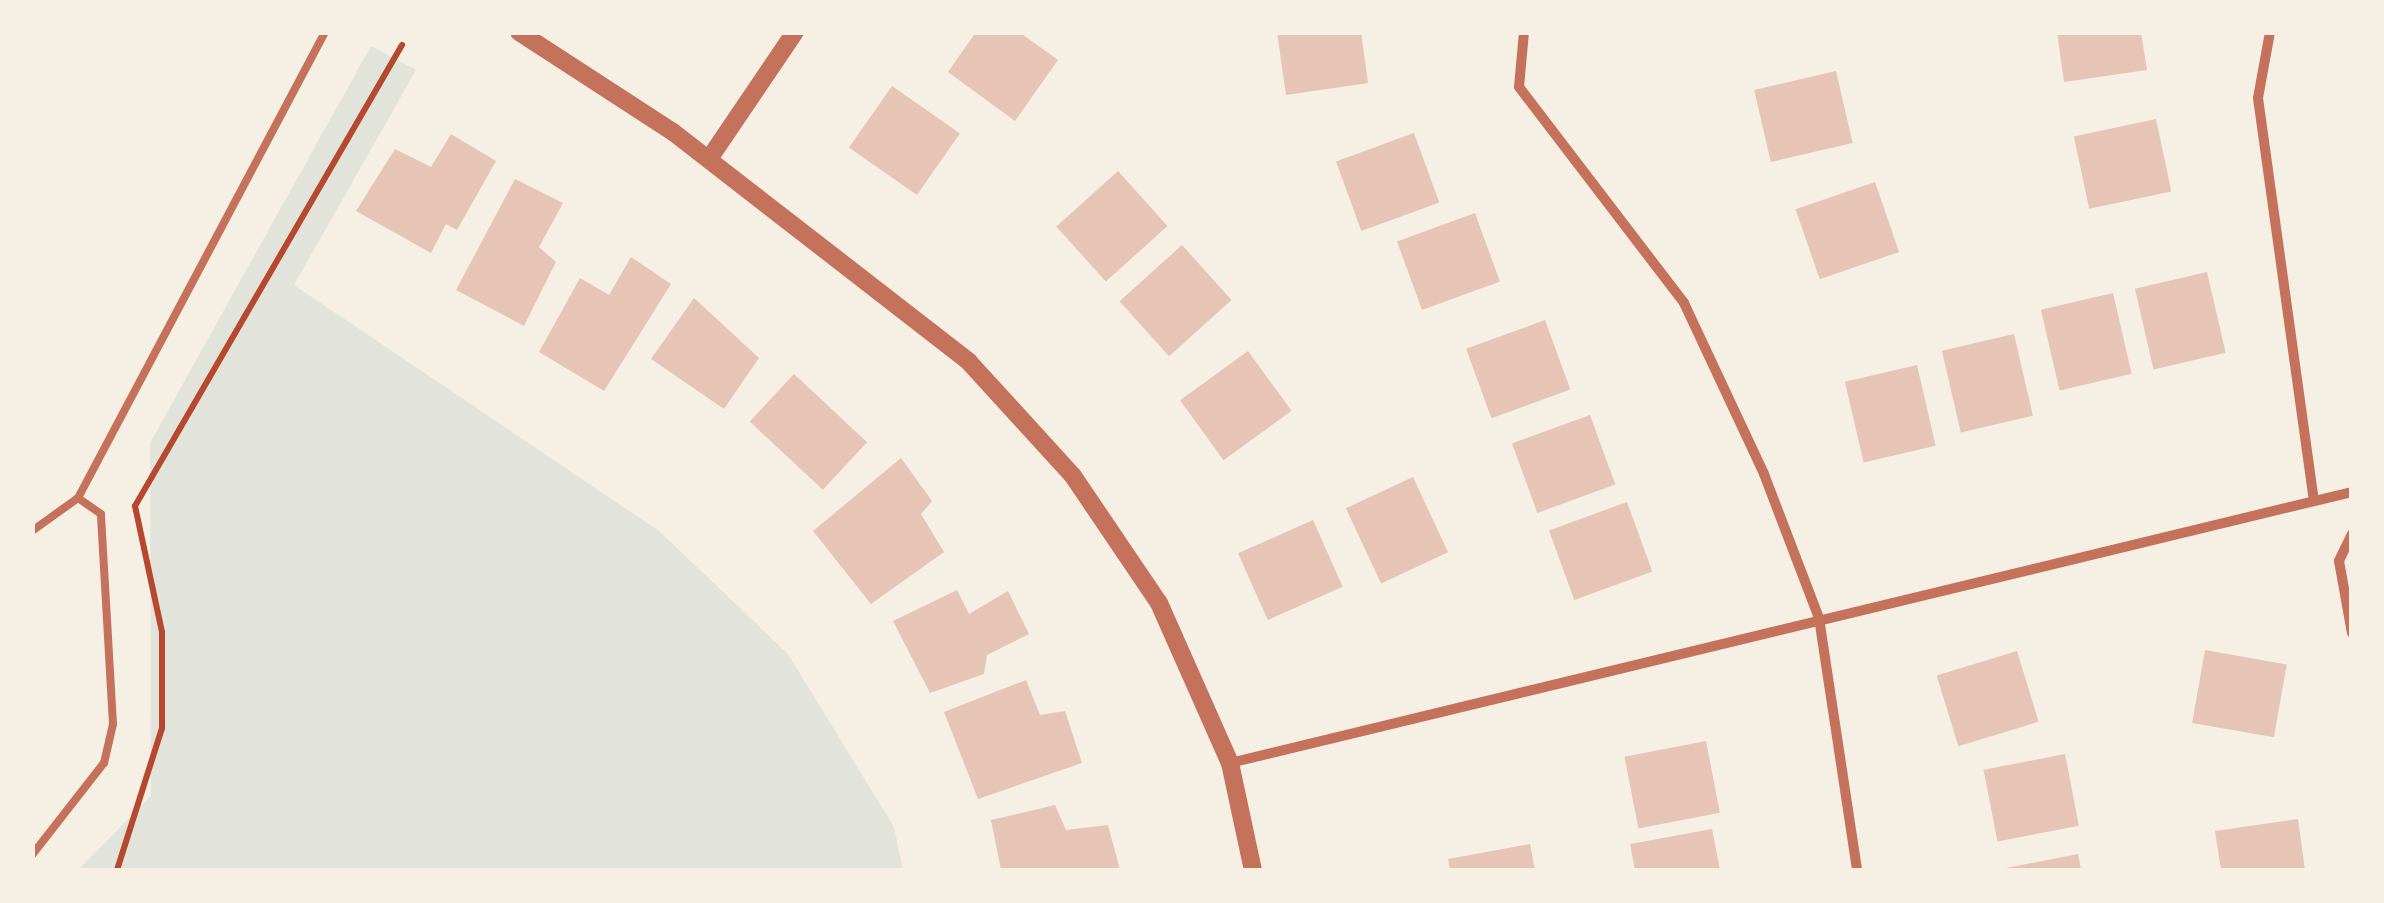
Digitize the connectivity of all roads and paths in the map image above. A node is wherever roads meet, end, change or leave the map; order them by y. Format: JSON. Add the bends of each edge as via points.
{"nodes":[{"id":1,"x":324,"y":32,"type":"edge"},
{"id":2,"x":519,"y":32,"type":"edge"},
{"id":3,"x":795,"y":32,"type":"edge"},
{"id":4,"x":1524,"y":32,"type":"edge"},
{"id":5,"x":2270,"y":32,"type":"edge"},
{"id":6,"x":402,"y":45,"type":"dead end"},
{"id":7,"x":709,"y":159,"type":"junction"},
{"id":8,"x":2352,"y":492,"type":"edge"},
{"id":9,"x":2313,"y":496,"type":"junction"},
{"id":10,"x":78,"y":498,"type":"junction"},
{"id":11,"x":32,"y":531,"type":"edge"},
{"id":12,"x":2352,"y":534,"type":"edge"},
{"id":13,"x":1819,"y":618,"type":"junction"},
{"id":14,"x":2352,"y":634,"type":"edge"},
{"id":15,"x":1230,"y":764,"type":"junction"},
{"id":16,"x":32,"y":854,"type":"edge"},
{"id":17,"x":117,"y":870,"type":"edge"},
{"id":18,"x":1253,"y":870,"type":"edge"},
{"id":19,"x":1857,"y":870,"type":"edge"}],
"edges":[{"from":1,"to":10,"type":"lane"},
{"from":2,"to":7,"type":"street"},
{"from":3,"to":7,"type":"street"},
{"from":4,"to":13,"type":"street","via":[[1519,86],[1684,303]]},
{"from":5,"to":9,"type":"street","via":[[2258,98]]},
{"from":6,"to":17,"type":"path","via":[[135,506],[162,632],[162,728]]},
{"from":7,"to":15,"type":"street","via":[[969,362],[1072,476],[1159,604]]},
{"from":8,"to":9,"type":"street"},
{"from":9,"to":13,"type":"street"},
{"from":10,"to":11,"type":"lane"},
{"from":10,"to":16,"type":"lane","via":[[101,514],[112,724],[104,763]]},
{"from":12,"to":14,"type":"street","via":[[2340,561]]},
{"from":13,"to":15,"type":"street"},
{"from":13,"to":19,"type":"street"},
{"from":15,"to":18,"type":"street"}]}
